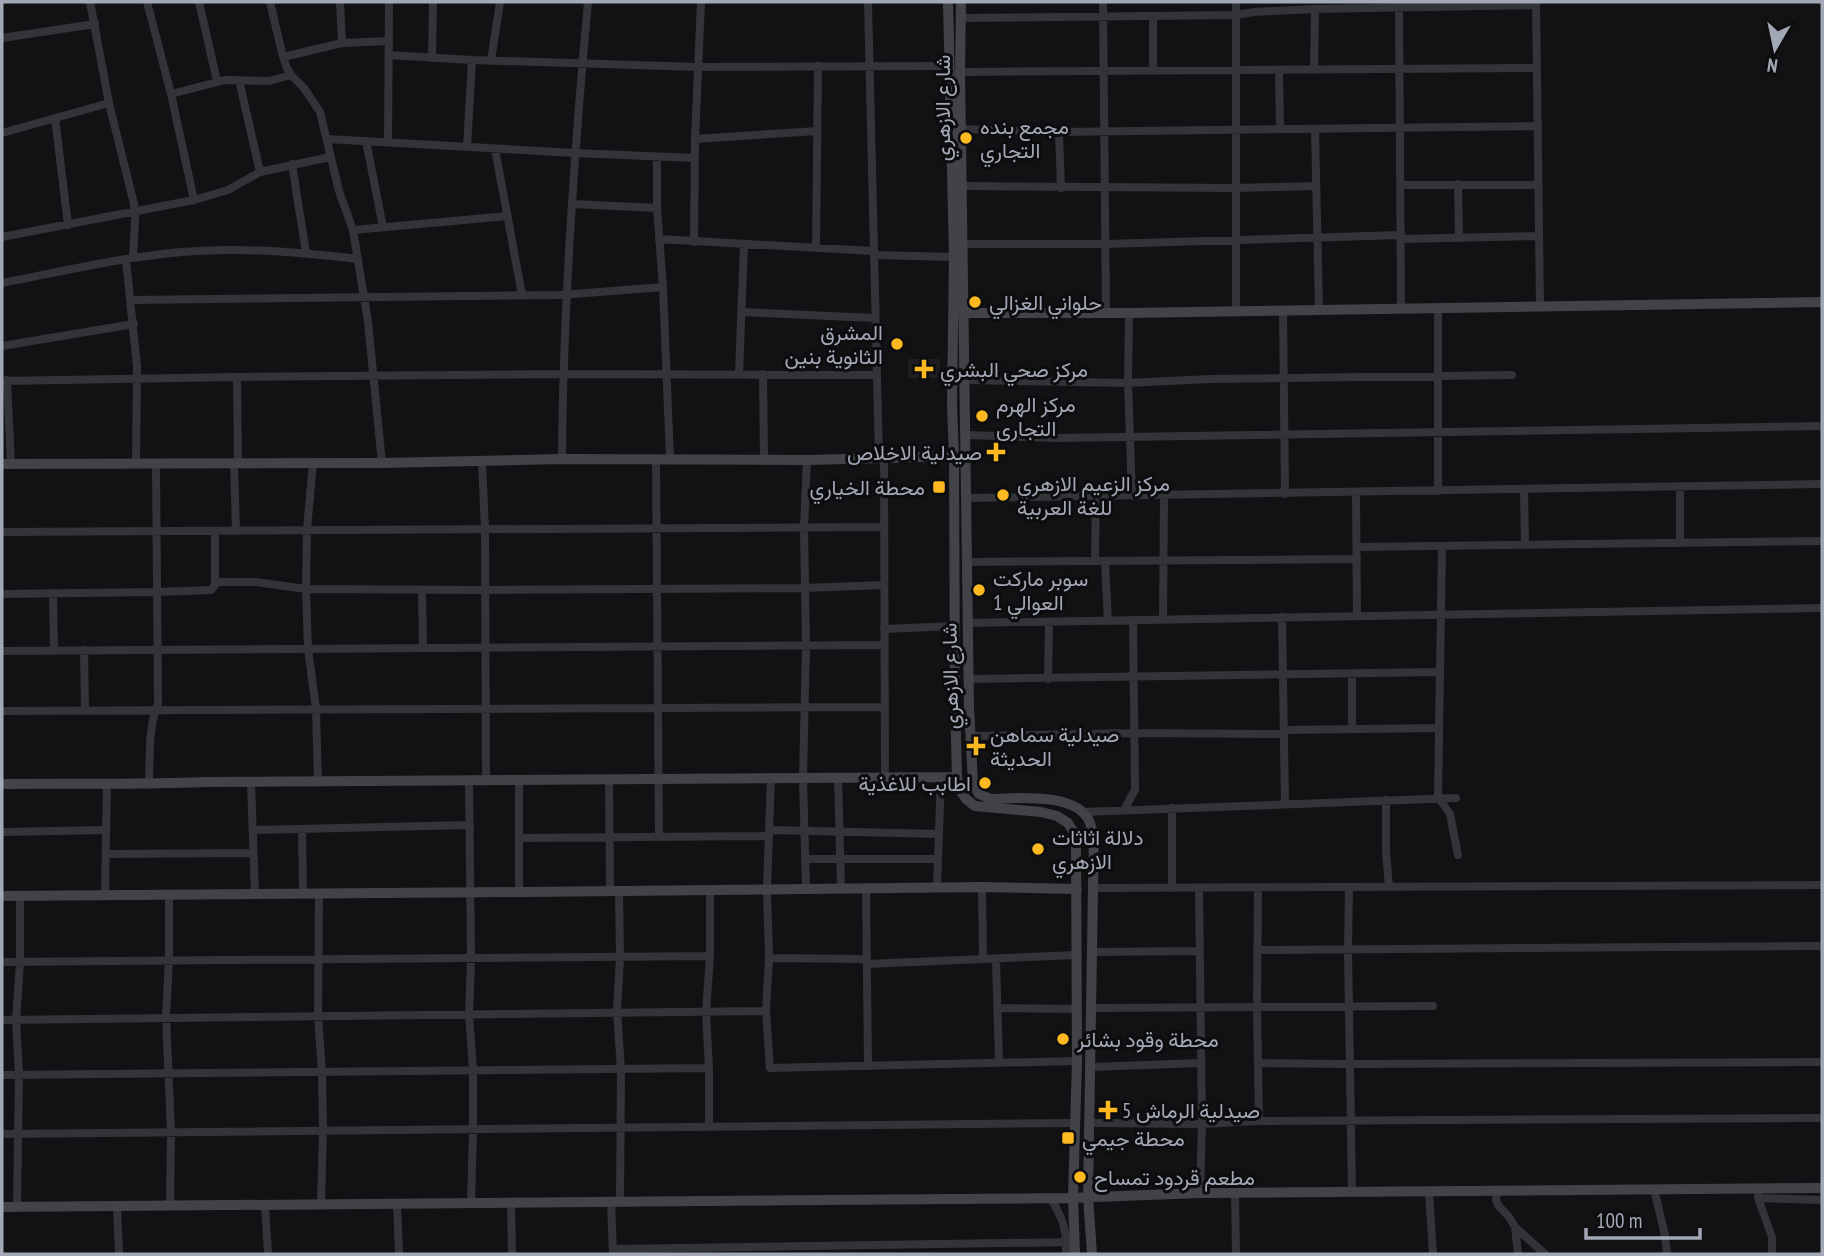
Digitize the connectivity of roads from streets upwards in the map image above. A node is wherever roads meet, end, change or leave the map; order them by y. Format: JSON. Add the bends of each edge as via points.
{"nodes":[{"id":1,"x":90,"y":2,"type":"edge"},
{"id":2,"x":147,"y":2,"type":"edge"},
{"id":3,"x":199,"y":2,"type":"edge"},
{"id":4,"x":270,"y":2,"type":"edge"},
{"id":5,"x":340,"y":2,"type":"edge"},
{"id":6,"x":389,"y":2,"type":"edge"},
{"id":7,"x":433,"y":2,"type":"edge"},
{"id":8,"x":500,"y":2,"type":"edge"},
{"id":9,"x":588,"y":2,"type":"edge"},
{"id":10,"x":701,"y":2,"type":"edge"},
{"id":11,"x":868,"y":2,"type":"edge"},
{"id":12,"x":948,"y":2,"type":"edge"},
{"id":13,"x":961,"y":2,"type":"edge"},
{"id":14,"x":1103,"y":2,"type":"edge"},
{"id":15,"x":1236,"y":2,"type":"edge"},
{"id":16,"x":1536,"y":3,"type":"edge"},
{"id":17,"x":1399,"y":5,"type":"edge"},
{"id":18,"x":1315,"y":9,"type":"junction"},
{"id":19,"x":1236,"y":15,"type":"junction"},
{"id":20,"x":1153,"y":16,"type":"junction"},
{"id":21,"x":1103,"y":17,"type":"junction"},
{"id":22,"x":961,"y":18,"type":"junction"},
{"id":23,"x":94,"y":24,"type":"junction"},
{"id":24,"x":2,"y":38,"type":"edge"},
{"id":25,"x":389,"y":41,"type":"junction"},
{"id":26,"x":342,"y":43,"type":"junction"},
{"id":27,"x":389,"y":55,"type":"junction"},
{"id":28,"x":282,"y":57,"type":"junction"},
{"id":29,"x":432,"y":58,"type":"junction"},
{"id":30,"x":471,"y":60,"type":"junction"},
{"id":31,"x":491,"y":61,"type":"junction"},
{"id":32,"x":582,"y":63,"type":"junction"},
{"id":33,"x":869,"y":65,"type":"junction"},
{"id":34,"x":818,"y":66,"type":"junction"},
{"id":35,"x":949,"y":66,"type":"junction"},
{"id":36,"x":697,"y":67,"type":"junction"},
{"id":37,"x":1537,"y":68,"type":"junction"},
{"id":38,"x":1399,"y":69,"type":"junction"},
{"id":39,"x":1279,"y":70,"type":"junction"},
{"id":40,"x":1314,"y":70,"type":"junction"},
{"id":41,"x":1153,"y":71,"type":"junction"},
{"id":42,"x":1236,"y":71,"type":"junction"},
{"id":43,"x":960,"y":72,"type":"junction"},
{"id":44,"x":1104,"y":72,"type":"junction"},
{"id":45,"x":291,"y":75,"type":"junction"},
{"id":46,"x":239,"y":80,"type":"junction"},
{"id":47,"x":217,"y":81,"type":"junction"},
{"id":48,"x":171,"y":94,"type":"junction"},
{"id":49,"x":109,"y":103,"type":"junction"},
{"id":50,"x":55,"y":118,"type":"junction"},
{"id":51,"x":1538,"y":126,"type":"junction"},
{"id":52,"x":1400,"y":127,"type":"junction"},
{"id":53,"x":961,"y":129,"type":"junction"},
{"id":54,"x":1280,"y":129,"type":"junction"},
{"id":55,"x":1315,"y":129,"type":"junction"},
{"id":56,"x":1236,"y":130,"type":"junction"},
{"id":57,"x":817,"y":131,"type":"junction"},
{"id":58,"x":1104,"y":131,"type":"junction"},
{"id":59,"x":1059,"y":132,"type":"junction"},
{"id":60,"x":2,"y":133,"type":"edge"},
{"id":61,"x":327,"y":139,"type":"junction"},
{"id":62,"x":695,"y":139,"type":"junction"},
{"id":63,"x":366,"y":141,"type":"junction"},
{"id":64,"x":388,"y":143,"type":"junction"},
{"id":65,"x":467,"y":147,"type":"junction"},
{"id":66,"x":495,"y":149,"type":"junction"},
{"id":67,"x":576,"y":153,"type":"junction"},
{"id":68,"x":657,"y":157,"type":"junction"},
{"id":69,"x":330,"y":158,"type":"junction"},
{"id":70,"x":695,"y":158,"type":"junction"},
{"id":71,"x":292,"y":164,"type":"junction"},
{"id":72,"x":260,"y":172,"type":"junction"},
{"id":73,"x":1458,"y":184,"type":"junction"},
{"id":74,"x":1400,"y":185,"type":"junction"},
{"id":75,"x":1539,"y":185,"type":"junction"},
{"id":76,"x":962,"y":186,"type":"junction"},
{"id":77,"x":1316,"y":186,"type":"junction"},
{"id":78,"x":1105,"y":187,"type":"junction"},
{"id":79,"x":1061,"y":188,"type":"junction"},
{"id":80,"x":1236,"y":188,"type":"junction"},
{"id":81,"x":194,"y":200,"type":"junction"},
{"id":82,"x":573,"y":204,"type":"junction"},
{"id":83,"x":657,"y":208,"type":"junction"},
{"id":84,"x":135,"y":212,"type":"junction"},
{"id":85,"x":508,"y":216,"type":"junction"},
{"id":86,"x":68,"y":225,"type":"junction"},
{"id":87,"x":383,"y":227,"type":"junction"},
{"id":88,"x":353,"y":230,"type":"junction"},
{"id":89,"x":1539,"y":236,"type":"junction"},
{"id":90,"x":2,"y":237,"type":"edge"},
{"id":91,"x":1401,"y":237,"type":"junction"},
{"id":92,"x":1317,"y":238,"type":"junction"},
{"id":93,"x":1459,"y":238,"type":"junction"},
{"id":94,"x":659,"y":239,"type":"junction"},
{"id":95,"x":1236,"y":240,"type":"junction"},
{"id":96,"x":694,"y":242,"type":"junction"},
{"id":97,"x":744,"y":244,"type":"junction"},
{"id":98,"x":963,"y":244,"type":"junction"},
{"id":99,"x":1106,"y":244,"type":"junction"},
{"id":100,"x":816,"y":248,"type":"junction"},
{"id":101,"x":306,"y":253,"type":"junction"},
{"id":102,"x":874,"y":253,"type":"junction"},
{"id":103,"x":954,"y":257,"type":"junction"},
{"id":104,"x":129,"y":259,"type":"junction"},
{"id":105,"x":358,"y":259,"type":"junction"},
{"id":106,"x":2,"y":283,"type":"edge"},
{"id":107,"x":663,"y":287,"type":"junction"},
{"id":108,"x":566,"y":294,"type":"junction"},
{"id":109,"x":522,"y":295,"type":"junction"},
{"id":110,"x":364,"y":297,"type":"junction"},
{"id":111,"x":131,"y":300,"type":"junction"},
{"id":112,"x":1822,"y":302,"type":"edge"},
{"id":113,"x":1540,"y":306,"type":"junction"},
{"id":114,"x":1438,"y":308,"type":"junction"},
{"id":115,"x":1401,"y":309,"type":"junction"},
{"id":116,"x":1236,"y":310,"type":"junction"},
{"id":117,"x":1283,"y":310,"type":"junction"},
{"id":118,"x":1319,"y":310,"type":"junction"},
{"id":119,"x":741,"y":312,"type":"junction"},
{"id":120,"x":964,"y":313,"type":"junction"},
{"id":121,"x":1106,"y":313,"type":"junction"},
{"id":122,"x":1129,"y":313,"type":"junction"},
{"id":123,"x":875,"y":317,"type":"junction"},
{"id":124,"x":134,"y":324,"type":"junction"},
{"id":125,"x":2,"y":346,"type":"edge"},
{"id":126,"x":563,"y":374,"type":"junction"},
{"id":127,"x":667,"y":374,"type":"junction"},
{"id":128,"x":739,"y":374,"type":"junction"},
{"id":129,"x":763,"y":374,"type":"junction"},
{"id":130,"x":877,"y":375,"type":"junction"},
{"id":131,"x":1512,"y":375,"type":"dead end"},
{"id":132,"x":375,"y":376,"type":"junction"},
{"id":133,"x":1439,"y":376,"type":"junction"},
{"id":134,"x":237,"y":377,"type":"junction"},
{"id":135,"x":1283,"y":378,"type":"junction"},
{"id":136,"x":137,"y":379,"type":"junction"},
{"id":137,"x":965,"y":380,"type":"junction"},
{"id":138,"x":5,"y":381,"type":"edge"},
{"id":139,"x":1128,"y":383,"type":"junction"},
{"id":140,"x":1822,"y":426,"type":"edge"},
{"id":141,"x":1438,"y":432,"type":"junction"},
{"id":142,"x":1285,"y":434,"type":"junction"},
{"id":143,"x":966,"y":435,"type":"junction"},
{"id":144,"x":1130,"y":437,"type":"junction"},
{"id":145,"x":960,"y":456,"type":"junction"},
{"id":146,"x":670,"y":458,"type":"junction"},
{"id":147,"x":562,"y":459,"type":"junction"},
{"id":148,"x":656,"y":459,"type":"junction"},
{"id":149,"x":764,"y":459,"type":"junction"},
{"id":150,"x":881,"y":459,"type":"junction"},
{"id":151,"x":807,"y":460,"type":"junction"},
{"id":152,"x":482,"y":461,"type":"junction"},
{"id":153,"x":236,"y":463,"type":"junction"},
{"id":154,"x":313,"y":463,"type":"junction"},
{"id":155,"x":382,"y":463,"type":"junction"},
{"id":156,"x":6,"y":464,"type":"edge"},
{"id":157,"x":136,"y":464,"type":"junction"},
{"id":158,"x":156,"y":464,"type":"junction"},
{"id":159,"x":1822,"y":484,"type":"edge"},
{"id":160,"x":1680,"y":487,"type":"junction"},
{"id":161,"x":1524,"y":489,"type":"junction"},
{"id":162,"x":1438,"y":491,"type":"junction"},
{"id":163,"x":1356,"y":492,"type":"junction"},
{"id":164,"x":1285,"y":494,"type":"junction"},
{"id":165,"x":1132,"y":496,"type":"junction"},
{"id":166,"x":1164,"y":496,"type":"junction"},
{"id":167,"x":1096,"y":497,"type":"junction"},
{"id":168,"x":966,"y":498,"type":"junction"},
{"id":169,"x":884,"y":527,"type":"junction"},
{"id":170,"x":804,"y":528,"type":"junction"},
{"id":171,"x":307,"y":529,"type":"junction"},
{"id":172,"x":656,"y":529,"type":"junction"},
{"id":173,"x":485,"y":530,"type":"junction"},
{"id":174,"x":215,"y":531,"type":"junction"},
{"id":175,"x":236,"y":531,"type":"junction"},
{"id":176,"x":2,"y":532,"type":"edge"},
{"id":177,"x":156,"y":533,"type":"junction"},
{"id":178,"x":1822,"y":541,"type":"edge"},
{"id":179,"x":1681,"y":542,"type":"junction"},
{"id":180,"x":1525,"y":545,"type":"junction"},
{"id":181,"x":1442,"y":546,"type":"junction"},
{"id":182,"x":1357,"y":547,"type":"junction"},
{"id":183,"x":1357,"y":559,"type":"junction"},
{"id":184,"x":1095,"y":561,"type":"junction"},
{"id":185,"x":1105,"y":561,"type":"junction"},
{"id":186,"x":1163,"y":561,"type":"junction"},
{"id":187,"x":966,"y":562,"type":"junction"},
{"id":188,"x":215,"y":582,"type":"junction"},
{"id":189,"x":884,"y":585,"type":"junction"},
{"id":190,"x":804,"y":588,"type":"junction"},
{"id":191,"x":306,"y":589,"type":"junction"},
{"id":192,"x":656,"y":589,"type":"junction"},
{"id":193,"x":422,"y":590,"type":"junction"},
{"id":194,"x":485,"y":590,"type":"junction"},
{"id":195,"x":156,"y":592,"type":"junction"},
{"id":196,"x":53,"y":593,"type":"junction"},
{"id":197,"x":2,"y":594,"type":"edge"},
{"id":198,"x":1822,"y":608,"type":"edge"},
{"id":199,"x":1441,"y":615,"type":"junction"},
{"id":200,"x":1357,"y":616,"type":"junction"},
{"id":201,"x":1283,"y":617,"type":"junction"},
{"id":202,"x":1133,"y":620,"type":"junction"},
{"id":203,"x":1163,"y":620,"type":"junction"},
{"id":204,"x":1108,"y":621,"type":"junction"},
{"id":205,"x":1048,"y":622,"type":"junction"},
{"id":206,"x":968,"y":623,"type":"junction"},
{"id":207,"x":955,"y":626,"type":"junction"},
{"id":208,"x":884,"y":629,"type":"junction"},
{"id":209,"x":884,"y":645,"type":"junction"},
{"id":210,"x":657,"y":646,"type":"junction"},
{"id":211,"x":806,"y":646,"type":"junction"},
{"id":212,"x":423,"y":648,"type":"junction"},
{"id":213,"x":485,"y":648,"type":"junction"},
{"id":214,"x":307,"y":649,"type":"junction"},
{"id":215,"x":54,"y":650,"type":"junction"},
{"id":216,"x":84,"y":650,"type":"junction"},
{"id":217,"x":157,"y":650,"type":"junction"},
{"id":218,"x":2,"y":651,"type":"edge"},
{"id":219,"x":1439,"y":672,"type":"junction"},
{"id":220,"x":1283,"y":674,"type":"junction"},
{"id":221,"x":1352,"y":674,"type":"junction"},
{"id":222,"x":1135,"y":677,"type":"junction"},
{"id":223,"x":969,"y":679,"type":"junction"},
{"id":224,"x":1048,"y":679,"type":"junction"},
{"id":225,"x":657,"y":707,"type":"junction"},
{"id":226,"x":805,"y":707,"type":"junction"},
{"id":227,"x":884,"y":707,"type":"junction"},
{"id":228,"x":485,"y":708,"type":"junction"},
{"id":229,"x":316,"y":709,"type":"junction"},
{"id":230,"x":85,"y":710,"type":"junction"},
{"id":231,"x":155,"y":710,"type":"junction"},
{"id":232,"x":2,"y":711,"type":"edge"},
{"id":233,"x":1438,"y":728,"type":"junction"},
{"id":234,"x":1352,"y":729,"type":"junction"},
{"id":235,"x":1284,"y":732,"type":"junction"},
{"id":236,"x":1135,"y":733,"type":"junction"},
{"id":237,"x":970,"y":736,"type":"junction"},
{"id":238,"x":941,"y":777,"type":"junction"},
{"id":239,"x":957,"y":777,"type":"junction"},
{"id":240,"x":771,"y":778,"type":"junction"},
{"id":241,"x":803,"y":778,"type":"junction"},
{"id":242,"x":838,"y":778,"type":"junction"},
{"id":243,"x":885,"y":778,"type":"junction"},
{"id":244,"x":658,"y":779,"type":"junction"},
{"id":245,"x":469,"y":780,"type":"junction"},
{"id":246,"x":486,"y":780,"type":"junction"},
{"id":247,"x":519,"y":780,"type":"junction"},
{"id":248,"x":609,"y":780,"type":"junction"},
{"id":249,"x":251,"y":782,"type":"junction"},
{"id":250,"x":317,"y":782,"type":"junction"},
{"id":251,"x":107,"y":783,"type":"junction"},
{"id":252,"x":2,"y":784,"type":"edge"},
{"id":253,"x":149,"y":785,"type":"junction"},
{"id":254,"x":1438,"y":797,"type":"junction"},
{"id":255,"x":1456,"y":797,"type":"dead end"},
{"id":256,"x":1386,"y":800,"type":"junction"},
{"id":257,"x":1285,"y":804,"type":"junction"},
{"id":258,"x":1172,"y":808,"type":"junction"},
{"id":259,"x":1124,"y":810,"type":"junction"},
{"id":260,"x":1083,"y":812,"type":"junction"},
{"id":261,"x":470,"y":825,"type":"junction"},
{"id":262,"x":302,"y":829,"type":"junction"},
{"id":263,"x":106,"y":830,"type":"junction"},
{"id":264,"x":253,"y":830,"type":"junction"},
{"id":265,"x":805,"y":831,"type":"junction"},
{"id":266,"x":2,"y":832,"type":"edge"},
{"id":267,"x":840,"y":832,"type":"junction"},
{"id":268,"x":769,"y":833,"type":"junction"},
{"id":269,"x":939,"y":834,"type":"junction"},
{"id":270,"x":610,"y":837,"type":"junction"},
{"id":271,"x":659,"y":837,"type":"junction"},
{"id":272,"x":519,"y":838,"type":"junction"},
{"id":273,"x":106,"y":853,"type":"junction"},
{"id":274,"x":253,"y":853,"type":"junction"},
{"id":275,"x":1458,"y":855,"type":"dead end"},
{"id":276,"x":841,"y":858,"type":"junction"},
{"id":277,"x":805,"y":859,"type":"junction"},
{"id":278,"x":938,"y":859,"type":"junction"},
{"id":279,"x":1822,"y":885,"type":"edge"},
{"id":280,"x":937,"y":887,"type":"junction"},
{"id":281,"x":982,"y":887,"type":"junction"},
{"id":282,"x":1349,"y":887,"type":"junction"},
{"id":283,"x":1390,"y":887,"type":"junction"},
{"id":284,"x":841,"y":888,"type":"junction"},
{"id":285,"x":1093,"y":888,"type":"junction"},
{"id":286,"x":1172,"y":888,"type":"junction"},
{"id":287,"x":1199,"y":888,"type":"junction"},
{"id":288,"x":1258,"y":888,"type":"junction"},
{"id":289,"x":767,"y":889,"type":"junction"},
{"id":290,"x":806,"y":889,"type":"junction"},
{"id":291,"x":866,"y":889,"type":"junction"},
{"id":292,"x":1077,"y":889,"type":"junction"},
{"id":293,"x":710,"y":890,"type":"junction"},
{"id":294,"x":614,"y":891,"type":"junction"},
{"id":295,"x":470,"y":892,"type":"junction"},
{"id":296,"x":519,"y":892,"type":"junction"},
{"id":297,"x":319,"y":893,"type":"junction"},
{"id":298,"x":169,"y":894,"type":"junction"},
{"id":299,"x":254,"y":894,"type":"junction"},
{"id":300,"x":303,"y":894,"type":"junction"},
{"id":301,"x":105,"y":895,"type":"junction"},
{"id":302,"x":2,"y":896,"type":"edge"},
{"id":303,"x":20,"y":896,"type":"junction"},
{"id":304,"x":1822,"y":946,"type":"edge"},
{"id":305,"x":1348,"y":949,"type":"junction"},
{"id":306,"x":1257,"y":950,"type":"junction"},
{"id":307,"x":1199,"y":951,"type":"junction"},
{"id":308,"x":1091,"y":952,"type":"junction"},
{"id":309,"x":1077,"y":955,"type":"junction"},
{"id":310,"x":710,"y":956,"type":"junction"},
{"id":311,"x":620,"y":957,"type":"junction"},
{"id":312,"x":319,"y":958,"type":"junction"},
{"id":313,"x":471,"y":958,"type":"junction"},
{"id":314,"x":769,"y":958,"type":"junction"},
{"id":315,"x":983,"y":959,"type":"junction"},
{"id":316,"x":996,"y":959,"type":"junction"},
{"id":317,"x":169,"y":960,"type":"junction"},
{"id":318,"x":867,"y":961,"type":"junction"},
{"id":319,"x":2,"y":962,"type":"edge"},
{"id":320,"x":20,"y":962,"type":"junction"},
{"id":321,"x":1348,"y":1006,"type":"junction"},
{"id":322,"x":1433,"y":1006,"type":"dead end"},
{"id":323,"x":998,"y":1007,"type":"junction"},
{"id":324,"x":1090,"y":1007,"type":"junction"},
{"id":325,"x":1201,"y":1007,"type":"junction"},
{"id":326,"x":1257,"y":1007,"type":"junction"},
{"id":327,"x":1076,"y":1009,"type":"junction"},
{"id":328,"x":766,"y":1011,"type":"junction"},
{"id":329,"x":617,"y":1012,"type":"junction"},
{"id":330,"x":706,"y":1012,"type":"junction"},
{"id":331,"x":469,"y":1015,"type":"junction"},
{"id":332,"x":318,"y":1016,"type":"junction"},
{"id":333,"x":166,"y":1017,"type":"junction"},
{"id":334,"x":2,"y":1020,"type":"edge"},
{"id":335,"x":16,"y":1020,"type":"junction"},
{"id":336,"x":1077,"y":1061,"type":"junction"},
{"id":337,"x":1822,"y":1062,"type":"edge"},
{"id":338,"x":999,"y":1063,"type":"junction"},
{"id":339,"x":1201,"y":1063,"type":"junction"},
{"id":340,"x":1258,"y":1063,"type":"junction"},
{"id":341,"x":1349,"y":1064,"type":"junction"},
{"id":342,"x":868,"y":1066,"type":"junction"},
{"id":343,"x":1091,"y":1067,"type":"junction"},
{"id":344,"x":709,"y":1068,"type":"junction"},
{"id":345,"x":621,"y":1069,"type":"junction"},
{"id":346,"x":472,"y":1070,"type":"junction"},
{"id":347,"x":322,"y":1072,"type":"junction"},
{"id":348,"x":169,"y":1073,"type":"junction"},
{"id":349,"x":19,"y":1074,"type":"junction"},
{"id":350,"x":2,"y":1075,"type":"edge"},
{"id":351,"x":1822,"y":1118,"type":"edge"},
{"id":352,"x":1259,"y":1121,"type":"junction"},
{"id":353,"x":1350,"y":1121,"type":"junction"},
{"id":354,"x":1074,"y":1123,"type":"junction"},
{"id":355,"x":1090,"y":1123,"type":"junction"},
{"id":356,"x":1202,"y":1124,"type":"junction"},
{"id":357,"x":709,"y":1126,"type":"junction"},
{"id":358,"x":622,"y":1127,"type":"junction"},
{"id":359,"x":323,"y":1129,"type":"junction"},
{"id":360,"x":473,"y":1129,"type":"junction"},
{"id":361,"x":171,"y":1131,"type":"junction"},
{"id":362,"x":19,"y":1133,"type":"junction"},
{"id":363,"x":2,"y":1134,"type":"edge"},
{"id":364,"x":1822,"y":1188,"type":"edge"},
{"id":365,"x":1654,"y":1189,"type":"junction"},
{"id":366,"x":1429,"y":1191,"type":"junction"},
{"id":367,"x":1497,"y":1191,"type":"junction"},
{"id":368,"x":1352,"y":1192,"type":"junction"},
{"id":369,"x":1200,"y":1193,"type":"junction"},
{"id":370,"x":1235,"y":1193,"type":"junction"},
{"id":371,"x":1758,"y":1194,"type":"junction"},
{"id":372,"x":1073,"y":1197,"type":"junction"},
{"id":373,"x":1088,"y":1197,"type":"junction"},
{"id":374,"x":1050,"y":1198,"type":"junction"},
{"id":375,"x":1822,"y":1199,"type":"edge"},
{"id":376,"x":615,"y":1202,"type":"junction"},
{"id":377,"x":397,"y":1203,"type":"junction"},
{"id":378,"x":471,"y":1203,"type":"junction"},
{"id":379,"x":511,"y":1203,"type":"junction"},
{"id":380,"x":321,"y":1204,"type":"junction"},
{"id":381,"x":265,"y":1205,"type":"junction"},
{"id":382,"x":117,"y":1206,"type":"junction"},
{"id":383,"x":170,"y":1206,"type":"junction"},
{"id":384,"x":2,"y":1207,"type":"edge"},
{"id":385,"x":17,"y":1207,"type":"junction"},
{"id":386,"x":1515,"y":1227,"type":"junction"},
{"id":387,"x":1070,"y":1243,"type":"junction"},
{"id":388,"x":613,"y":1251,"type":"edge"},
{"id":389,"x":119,"y":1254,"type":"edge"},
{"id":390,"x":268,"y":1254,"type":"edge"},
{"id":391,"x":399,"y":1254,"type":"edge"},
{"id":392,"x":512,"y":1254,"type":"edge"},
{"id":393,"x":1066,"y":1254,"type":"edge"},
{"id":394,"x":1075,"y":1254,"type":"edge"},
{"id":395,"x":1092,"y":1254,"type":"edge"},
{"id":396,"x":1236,"y":1254,"type":"edge"},
{"id":397,"x":1433,"y":1254,"type":"edge"},
{"id":398,"x":1518,"y":1254,"type":"edge"},
{"id":399,"x":1545,"y":1254,"type":"edge"},
{"id":400,"x":1667,"y":1254,"type":"edge"},
{"id":401,"x":1772,"y":1254,"type":"edge"}],
"edges":[{"from":1,"to":23,"type":"street"},
{"from":2,"to":48,"type":"street"},
{"from":3,"to":47,"type":"street"},
{"from":4,"to":28,"type":"street"},
{"from":5,"to":26,"type":"street"},
{"from":6,"to":25,"type":"street"},
{"from":7,"to":29,"type":"street"},
{"from":8,"to":31,"type":"street"},
{"from":9,"to":32,"type":"street"},
{"from":10,"to":36,"type":"street"},
{"from":11,"to":33,"type":"street"},
{"from":12,"to":35,"type":"street","name":"شارع الازهري"},
{"from":13,"to":22,"type":"street","name":"شارع الازهري"},
{"from":14,"to":21,"type":"street"},
{"from":15,"to":19,"type":"street"},
{"from":16,"to":17,"type":"street"},
{"from":16,"to":37,"type":"street"},
{"from":17,"to":18,"type":"street"},
{"from":17,"to":38,"type":"street"},
{"from":18,"to":19,"type":"street"},
{"from":18,"to":40,"type":"street"},
{"from":19,"to":20,"type":"street"},
{"from":19,"to":42,"type":"street"},
{"from":20,"to":21,"type":"street"},
{"from":20,"to":41,"type":"street"},
{"from":21,"to":22,"type":"street"},
{"from":21,"to":44,"type":"street"},
{"from":22,"to":43,"type":"street","name":"شارع الازهري"},
{"from":23,"to":24,"type":"street"},
{"from":23,"to":49,"type":"street"},
{"from":25,"to":26,"type":"street"},
{"from":25,"to":27,"type":"street"},
{"from":26,"to":28,"type":"street"},
{"from":27,"to":29,"type":"street"},
{"from":27,"to":64,"type":"street"},
{"from":28,"to":45,"type":"street"},
{"from":29,"to":30,"type":"street"},
{"from":30,"to":31,"type":"street"},
{"from":30,"to":65,"type":"street"},
{"from":31,"to":32,"type":"street"},
{"from":32,"to":36,"type":"street"},
{"from":32,"to":67,"type":"street"},
{"from":33,"to":34,"type":"street"},
{"from":33,"to":35,"type":"street"},
{"from":33,"to":102,"type":"street"},
{"from":34,"to":36,"type":"street"},
{"from":34,"to":57,"type":"street"},
{"from":35,"to":103,"type":"street","name":"شارع الازهري"},
{"from":36,"to":62,"type":"street"},
{"from":37,"to":38,"type":"street"},
{"from":37,"to":51,"type":"street"},
{"from":38,"to":40,"type":"street"},
{"from":38,"to":52,"type":"street"},
{"from":39,"to":40,"type":"street"},
{"from":39,"to":42,"type":"street"},
{"from":39,"to":54,"type":"street"},
{"from":41,"to":42,"type":"street"},
{"from":41,"to":44,"type":"street"},
{"from":42,"to":56,"type":"street"},
{"from":43,"to":44,"type":"street"},
{"from":43,"to":53,"type":"street","name":"شارع الازهري"},
{"from":44,"to":58,"type":"street"},
{"from":45,"to":46,"type":"street","via":[[269,81]]},
{"from":45,"to":61,"type":"street","via":[[316,104]]},
{"from":46,"to":47,"type":"street"},
{"from":46,"to":72,"type":"street"},
{"from":47,"to":48,"type":"street"},
{"from":48,"to":81,"type":"street"},
{"from":49,"to":50,"type":"street"},
{"from":49,"to":84,"type":"street"},
{"from":50,"to":60,"type":"street"},
{"from":50,"to":86,"type":"street"},
{"from":51,"to":52,"type":"street"},
{"from":51,"to":75,"type":"street"},
{"from":52,"to":55,"type":"street"},
{"from":52,"to":74,"type":"street"},
{"from":53,"to":59,"type":"street"},
{"from":53,"to":76,"type":"street","name":"شارع الازهري"},
{"from":54,"to":55,"type":"street"},
{"from":54,"to":56,"type":"street"},
{"from":55,"to":77,"type":"street"},
{"from":56,"to":58,"type":"street"},
{"from":56,"to":80,"type":"street"},
{"from":57,"to":62,"type":"street"},
{"from":57,"to":100,"type":"street"},
{"from":58,"to":59,"type":"street"},
{"from":58,"to":78,"type":"street"},
{"from":59,"to":79,"type":"street"},
{"from":61,"to":63,"type":"street"},
{"from":61,"to":69,"type":"street"},
{"from":62,"to":70,"type":"street"},
{"from":63,"to":64,"type":"street"},
{"from":63,"to":87,"type":"street"},
{"from":64,"to":65,"type":"street"},
{"from":65,"to":66,"type":"street"},
{"from":66,"to":67,"type":"street"},
{"from":66,"to":85,"type":"street"},
{"from":67,"to":68,"type":"street"},
{"from":67,"to":82,"type":"street"},
{"from":68,"to":70,"type":"street"},
{"from":68,"to":83,"type":"street"},
{"from":69,"to":71,"type":"street"},
{"from":69,"to":88,"type":"street"},
{"from":70,"to":96,"type":"street"},
{"from":71,"to":72,"type":"street"},
{"from":71,"to":101,"type":"street"},
{"from":72,"to":81,"type":"street","via":[[228,190]]},
{"from":73,"to":74,"type":"street"},
{"from":73,"to":75,"type":"street"},
{"from":73,"to":93,"type":"street"},
{"from":74,"to":91,"type":"street"},
{"from":75,"to":89,"type":"street"},
{"from":76,"to":79,"type":"street"},
{"from":76,"to":98,"type":"street","name":"شارع الازهري"},
{"from":77,"to":80,"type":"street"},
{"from":77,"to":92,"type":"street"},
{"from":78,"to":79,"type":"street"},
{"from":78,"to":80,"type":"street"},
{"from":78,"to":99,"type":"street"},
{"from":80,"to":95,"type":"street"},
{"from":81,"to":84,"type":"street"},
{"from":82,"to":83,"type":"street"},
{"from":82,"to":108,"type":"street"},
{"from":83,"to":94,"type":"street"},
{"from":84,"to":86,"type":"street"},
{"from":84,"to":104,"type":"street"},
{"from":85,"to":87,"type":"street"},
{"from":85,"to":109,"type":"street"},
{"from":86,"to":90,"type":"street"},
{"from":87,"to":88,"type":"street"},
{"from":88,"to":105,"type":"street"},
{"from":89,"to":93,"type":"street"},
{"from":89,"to":113,"type":"street"},
{"from":91,"to":92,"type":"street"},
{"from":91,"to":93,"type":"street"},
{"from":91,"to":115,"type":"street"},
{"from":92,"to":95,"type":"street"},
{"from":92,"to":118,"type":"street"},
{"from":94,"to":96,"type":"street"},
{"from":94,"to":107,"type":"street"},
{"from":95,"to":99,"type":"street"},
{"from":95,"to":116,"type":"street"},
{"from":96,"to":97,"type":"street"},
{"from":97,"to":100,"type":"street"},
{"from":97,"to":119,"type":"street"},
{"from":98,"to":99,"type":"street"},
{"from":98,"to":120,"type":"street","name":"شارع الازهري"},
{"from":99,"to":121,"type":"street"},
{"from":100,"to":102,"type":"street"},
{"from":101,"to":104,"type":"street","via":[[207,250]]},
{"from":101,"to":105,"type":"street"},
{"from":102,"to":103,"type":"street"},
{"from":102,"to":123,"type":"street"},
{"from":103,"to":145,"type":"street","name":"شارع الازهري","via":[[952,351]]},
{"from":104,"to":106,"type":"street"},
{"from":104,"to":111,"type":"street"},
{"from":105,"to":110,"type":"street"},
{"from":107,"to":108,"type":"street"},
{"from":107,"to":127,"type":"street"},
{"from":108,"to":109,"type":"street"},
{"from":108,"to":126,"type":"street"},
{"from":109,"to":110,"type":"street"},
{"from":110,"to":111,"type":"street"},
{"from":110,"to":132,"type":"street"},
{"from":111,"to":124,"type":"street"},
{"from":112,"to":113,"type":"street"},
{"from":113,"to":114,"type":"street"},
{"from":114,"to":115,"type":"street"},
{"from":114,"to":133,"type":"street"},
{"from":115,"to":118,"type":"street"},
{"from":116,"to":117,"type":"street"},
{"from":116,"to":122,"type":"street"},
{"from":117,"to":118,"type":"street"},
{"from":117,"to":135,"type":"street"},
{"from":119,"to":123,"type":"street"},
{"from":119,"to":128,"type":"street"},
{"from":120,"to":121,"type":"street"},
{"from":120,"to":137,"type":"street","name":"شارع الازهري"},
{"from":121,"to":122,"type":"street"},
{"from":122,"to":139,"type":"street"},
{"from":123,"to":130,"type":"street"},
{"from":124,"to":125,"type":"street"},
{"from":124,"to":136,"type":"street"},
{"from":126,"to":127,"type":"street"},
{"from":126,"to":132,"type":"street"},
{"from":126,"to":147,"type":"street"},
{"from":127,"to":128,"type":"street"},
{"from":127,"to":146,"type":"street"},
{"from":128,"to":129,"type":"street"},
{"from":129,"to":130,"type":"street"},
{"from":129,"to":149,"type":"street"},
{"from":130,"to":150,"type":"street"},
{"from":131,"to":133,"type":"street"},
{"from":132,"to":134,"type":"street"},
{"from":132,"to":155,"type":"street"},
{"from":133,"to":135,"type":"street"},
{"from":133,"to":141,"type":"street"},
{"from":134,"to":136,"type":"street"},
{"from":134,"to":153,"type":"street"},
{"from":135,"to":139,"type":"street"},
{"from":135,"to":142,"type":"street"},
{"from":136,"to":138,"type":"street"},
{"from":136,"to":157,"type":"street"},
{"from":137,"to":139,"type":"street"},
{"from":137,"to":143,"type":"street","name":"شارع الازهري"},
{"from":138,"to":156,"type":"street"},
{"from":139,"to":144,"type":"street"},
{"from":140,"to":141,"type":"street"},
{"from":141,"to":142,"type":"street"},
{"from":141,"to":162,"type":"street"},
{"from":142,"to":144,"type":"street"},
{"from":142,"to":164,"type":"street"},
{"from":143,"to":144,"type":"street"},
{"from":143,"to":145,"type":"street","name":"شارع الازهري"},
{"from":144,"to":165,"type":"street"},
{"from":145,"to":150,"type":"street"},
{"from":145,"to":168,"type":"street","name":"شارع الازهري"},
{"from":145,"to":207,"type":"street","name":"شارع الازهري"},
{"from":146,"to":148,"type":"street"},
{"from":146,"to":149,"type":"street"},
{"from":147,"to":148,"type":"street"},
{"from":147,"to":152,"type":"street"},
{"from":148,"to":172,"type":"street"},
{"from":149,"to":151,"type":"street"},
{"from":150,"to":151,"type":"street"},
{"from":150,"to":169,"type":"street"},
{"from":151,"to":170,"type":"street"},
{"from":152,"to":155,"type":"street"},
{"from":152,"to":173,"type":"street"},
{"from":153,"to":154,"type":"street"},
{"from":153,"to":158,"type":"street"},
{"from":153,"to":175,"type":"street"},
{"from":154,"to":155,"type":"street"},
{"from":154,"to":171,"type":"street"},
{"from":156,"to":157,"type":"street"},
{"from":157,"to":158,"type":"street"},
{"from":158,"to":177,"type":"street"},
{"from":159,"to":160,"type":"street"},
{"from":160,"to":161,"type":"street"},
{"from":160,"to":179,"type":"street"},
{"from":161,"to":162,"type":"street"},
{"from":161,"to":180,"type":"street"},
{"from":162,"to":163,"type":"street"},
{"from":163,"to":164,"type":"street"},
{"from":163,"to":182,"type":"street"},
{"from":164,"to":166,"type":"street"},
{"from":165,"to":166,"type":"street"},
{"from":165,"to":167,"type":"street"},
{"from":166,"to":186,"type":"street"},
{"from":167,"to":168,"type":"street"},
{"from":167,"to":184,"type":"street"},
{"from":168,"to":187,"type":"street","name":"شارع الازهري"},
{"from":169,"to":170,"type":"street"},
{"from":169,"to":189,"type":"street"},
{"from":170,"to":172,"type":"street"},
{"from":170,"to":190,"type":"street"},
{"from":171,"to":173,"type":"street"},
{"from":171,"to":175,"type":"street"},
{"from":171,"to":191,"type":"street"},
{"from":172,"to":173,"type":"street"},
{"from":172,"to":192,"type":"street"},
{"from":173,"to":194,"type":"street"},
{"from":174,"to":175,"type":"street"},
{"from":174,"to":177,"type":"street"},
{"from":174,"to":188,"type":"street"},
{"from":176,"to":177,"type":"street"},
{"from":177,"to":195,"type":"street"},
{"from":178,"to":179,"type":"street"},
{"from":179,"to":180,"type":"street"},
{"from":180,"to":181,"type":"street"},
{"from":181,"to":182,"type":"street"},
{"from":181,"to":199,"type":"street"},
{"from":182,"to":183,"type":"street"},
{"from":183,"to":186,"type":"street"},
{"from":183,"to":200,"type":"street"},
{"from":184,"to":185,"type":"street"},
{"from":184,"to":187,"type":"street"},
{"from":185,"to":186,"type":"street"},
{"from":185,"to":204,"type":"street"},
{"from":186,"to":203,"type":"street"},
{"from":187,"to":206,"type":"street","name":"شارع الازهري"},
{"from":188,"to":191,"type":"street"},
{"from":188,"to":195,"type":"street","via":[[211,590]]},
{"from":189,"to":190,"type":"street"},
{"from":189,"to":208,"type":"street"},
{"from":190,"to":192,"type":"street"},
{"from":190,"to":211,"type":"street"},
{"from":191,"to":193,"type":"street"},
{"from":191,"to":214,"type":"street"},
{"from":192,"to":194,"type":"street"},
{"from":192,"to":210,"type":"street"},
{"from":193,"to":194,"type":"street"},
{"from":193,"to":212,"type":"street"},
{"from":194,"to":213,"type":"street"},
{"from":195,"to":196,"type":"street"},
{"from":195,"to":217,"type":"street"},
{"from":196,"to":197,"type":"street"},
{"from":196,"to":215,"type":"street"},
{"from":198,"to":199,"type":"street"},
{"from":199,"to":200,"type":"street"},
{"from":199,"to":219,"type":"street"},
{"from":200,"to":201,"type":"street"},
{"from":201,"to":203,"type":"street"},
{"from":201,"to":220,"type":"street"},
{"from":202,"to":203,"type":"street"},
{"from":202,"to":204,"type":"street"},
{"from":202,"to":222,"type":"street"},
{"from":204,"to":205,"type":"street"},
{"from":205,"to":206,"type":"street"},
{"from":205,"to":224,"type":"street"},
{"from":206,"to":223,"type":"street","name":"شارع الازهري"},
{"from":207,"to":208,"type":"street"},
{"from":207,"to":239,"type":"street","name":"شارع الازهري"},
{"from":208,"to":209,"type":"street"},
{"from":209,"to":211,"type":"street"},
{"from":209,"to":227,"type":"street"},
{"from":210,"to":211,"type":"street"},
{"from":210,"to":213,"type":"street"},
{"from":210,"to":225,"type":"street"},
{"from":211,"to":226,"type":"street"},
{"from":212,"to":213,"type":"street"},
{"from":212,"to":214,"type":"street"},
{"from":213,"to":228,"type":"street"},
{"from":214,"to":217,"type":"street"},
{"from":214,"to":229,"type":"street"},
{"from":215,"to":216,"type":"street"},
{"from":215,"to":218,"type":"street"},
{"from":216,"to":217,"type":"street"},
{"from":216,"to":230,"type":"street"},
{"from":217,"to":231,"type":"street"},
{"from":219,"to":221,"type":"street"},
{"from":219,"to":233,"type":"street"},
{"from":220,"to":221,"type":"street"},
{"from":220,"to":222,"type":"street"},
{"from":220,"to":235,"type":"street"},
{"from":221,"to":234,"type":"street"},
{"from":222,"to":224,"type":"street"},
{"from":222,"to":236,"type":"street"},
{"from":223,"to":224,"type":"street"},
{"from":223,"to":237,"type":"street","name":"شارع الازهري"},
{"from":225,"to":226,"type":"street"},
{"from":225,"to":228,"type":"street"},
{"from":225,"to":244,"type":"street"},
{"from":226,"to":227,"type":"street"},
{"from":226,"to":241,"type":"street"},
{"from":227,"to":243,"type":"street"},
{"from":228,"to":229,"type":"street"},
{"from":228,"to":246,"type":"street"},
{"from":229,"to":231,"type":"street"},
{"from":229,"to":250,"type":"street"},
{"from":230,"to":231,"type":"street"},
{"from":230,"to":232,"type":"street"},
{"from":231,"to":253,"type":"street"},
{"from":233,"to":234,"type":"street"},
{"from":233,"to":254,"type":"street"},
{"from":234,"to":235,"type":"street"},
{"from":235,"to":236,"type":"street"},
{"from":235,"to":257,"type":"street"},
{"from":236,"to":237,"type":"street"},
{"from":236,"to":259,"type":"street","via":[[1135,790]]},
{"from":237,"to":260,"type":"street","name":"شارع الازهري","via":[[972,777],[979,794],[991,799],[1056,799]]},
{"from":238,"to":239,"type":"street"},
{"from":238,"to":243,"type":"street"},
{"from":238,"to":269,"type":"street"},
{"from":239,"to":292,"type":"street","via":[[960,790],[975,806],[1041,812],[1068,823],[1076,836]]},
{"from":240,"to":241,"type":"street"},
{"from":240,"to":244,"type":"street"},
{"from":240,"to":268,"type":"street"},
{"from":241,"to":242,"type":"street"},
{"from":241,"to":265,"type":"street"},
{"from":242,"to":243,"type":"street"},
{"from":242,"to":267,"type":"street"},
{"from":244,"to":248,"type":"street"},
{"from":244,"to":271,"type":"street"},
{"from":245,"to":246,"type":"street"},
{"from":245,"to":250,"type":"street"},
{"from":245,"to":261,"type":"street"},
{"from":246,"to":247,"type":"street"},
{"from":247,"to":248,"type":"street"},
{"from":247,"to":272,"type":"street"},
{"from":248,"to":270,"type":"street"},
{"from":249,"to":250,"type":"street"},
{"from":249,"to":253,"type":"street"},
{"from":249,"to":264,"type":"street"},
{"from":251,"to":252,"type":"street"},
{"from":251,"to":253,"type":"street"},
{"from":251,"to":263,"type":"street"},
{"from":254,"to":255,"type":"street"},
{"from":254,"to":256,"type":"street"},
{"from":254,"to":275,"type":"street","via":[[1450,814]]},
{"from":256,"to":257,"type":"street"},
{"from":256,"to":283,"type":"street"},
{"from":257,"to":258,"type":"street"},
{"from":258,"to":259,"type":"street"},
{"from":258,"to":286,"type":"street"},
{"from":259,"to":260,"type":"street"},
{"from":260,"to":285,"type":"street","via":[[1092,833]]},
{"from":261,"to":262,"type":"street"},
{"from":261,"to":295,"type":"street"},
{"from":262,"to":264,"type":"street"},
{"from":262,"to":300,"type":"street"},
{"from":263,"to":266,"type":"street"},
{"from":263,"to":273,"type":"street"},
{"from":264,"to":274,"type":"street"},
{"from":265,"to":267,"type":"street"},
{"from":265,"to":268,"type":"street"},
{"from":265,"to":277,"type":"street"},
{"from":267,"to":269,"type":"street"},
{"from":267,"to":276,"type":"street"},
{"from":268,"to":271,"type":"street"},
{"from":268,"to":289,"type":"street"},
{"from":269,"to":278,"type":"street"},
{"from":270,"to":271,"type":"street"},
{"from":270,"to":272,"type":"street"},
{"from":270,"to":294,"type":"street"},
{"from":272,"to":296,"type":"street"},
{"from":273,"to":274,"type":"street"},
{"from":273,"to":301,"type":"street"},
{"from":274,"to":299,"type":"street"},
{"from":276,"to":277,"type":"street"},
{"from":276,"to":278,"type":"street"},
{"from":276,"to":284,"type":"street"},
{"from":277,"to":290,"type":"street"},
{"from":278,"to":280,"type":"street"},
{"from":279,"to":283,"type":"street"},
{"from":280,"to":281,"type":"street"},
{"from":280,"to":291,"type":"street"},
{"from":281,"to":292,"type":"street"},
{"from":281,"to":315,"type":"street"},
{"from":282,"to":283,"type":"street"},
{"from":282,"to":288,"type":"street"},
{"from":282,"to":305,"type":"street"},
{"from":284,"to":290,"type":"street"},
{"from":284,"to":291,"type":"street"},
{"from":285,"to":286,"type":"street"},
{"from":285,"to":308,"type":"street"},
{"from":286,"to":287,"type":"street"},
{"from":287,"to":288,"type":"street"},
{"from":287,"to":307,"type":"street"},
{"from":288,"to":306,"type":"street"},
{"from":289,"to":290,"type":"street"},
{"from":289,"to":293,"type":"street"},
{"from":289,"to":314,"type":"street"},
{"from":291,"to":318,"type":"street"},
{"from":292,"to":309,"type":"street"},
{"from":293,"to":294,"type":"street"},
{"from":293,"to":310,"type":"street"},
{"from":294,"to":296,"type":"street"},
{"from":294,"to":311,"type":"street"},
{"from":295,"to":296,"type":"street"},
{"from":295,"to":297,"type":"street"},
{"from":295,"to":313,"type":"street"},
{"from":297,"to":300,"type":"street"},
{"from":297,"to":312,"type":"street"},
{"from":298,"to":299,"type":"street"},
{"from":298,"to":301,"type":"street"},
{"from":298,"to":317,"type":"street"},
{"from":299,"to":300,"type":"street"},
{"from":301,"to":303,"type":"street"},
{"from":302,"to":303,"type":"street"},
{"from":303,"to":320,"type":"street"},
{"from":304,"to":305,"type":"street"},
{"from":305,"to":306,"type":"street"},
{"from":305,"to":321,"type":"street"},
{"from":306,"to":326,"type":"street"},
{"from":307,"to":308,"type":"street"},
{"from":307,"to":325,"type":"street"},
{"from":308,"to":324,"type":"street"},
{"from":309,"to":316,"type":"street"},
{"from":309,"to":327,"type":"street"},
{"from":310,"to":311,"type":"street"},
{"from":310,"to":330,"type":"street"},
{"from":311,"to":313,"type":"street"},
{"from":311,"to":329,"type":"street"},
{"from":312,"to":313,"type":"street"},
{"from":312,"to":317,"type":"street"},
{"from":312,"to":332,"type":"street"},
{"from":313,"to":331,"type":"street"},
{"from":314,"to":318,"type":"street"},
{"from":314,"to":328,"type":"street"},
{"from":315,"to":316,"type":"street"},
{"from":315,"to":318,"type":"street"},
{"from":316,"to":323,"type":"street"},
{"from":317,"to":320,"type":"street"},
{"from":317,"to":333,"type":"street"},
{"from":318,"to":342,"type":"street"},
{"from":319,"to":320,"type":"street"},
{"from":320,"to":335,"type":"street"},
{"from":321,"to":322,"type":"street"},
{"from":321,"to":326,"type":"street"},
{"from":321,"to":341,"type":"street"},
{"from":323,"to":327,"type":"street"},
{"from":323,"to":338,"type":"street"},
{"from":324,"to":325,"type":"street"},
{"from":324,"to":343,"type":"street"},
{"from":325,"to":326,"type":"street"},
{"from":325,"to":339,"type":"street"},
{"from":326,"to":340,"type":"street"},
{"from":327,"to":336,"type":"street"},
{"from":328,"to":330,"type":"street"},
{"from":328,"to":342,"type":"street","via":[[770,1068]]},
{"from":329,"to":330,"type":"street"},
{"from":329,"to":331,"type":"street"},
{"from":329,"to":345,"type":"street"},
{"from":330,"to":344,"type":"street"},
{"from":331,"to":332,"type":"street"},
{"from":331,"to":346,"type":"street"},
{"from":332,"to":333,"type":"street"},
{"from":332,"to":347,"type":"street"},
{"from":333,"to":335,"type":"street"},
{"from":333,"to":348,"type":"street"},
{"from":334,"to":335,"type":"street"},
{"from":335,"to":349,"type":"street"},
{"from":336,"to":338,"type":"street"},
{"from":336,"to":354,"type":"street"},
{"from":337,"to":341,"type":"street"},
{"from":338,"to":342,"type":"street"},
{"from":339,"to":343,"type":"street"},
{"from":339,"to":356,"type":"street"},
{"from":340,"to":341,"type":"street"},
{"from":340,"to":352,"type":"street"},
{"from":341,"to":353,"type":"street"},
{"from":343,"to":355,"type":"street"},
{"from":344,"to":345,"type":"street"},
{"from":344,"to":357,"type":"street"},
{"from":345,"to":346,"type":"street"},
{"from":345,"to":358,"type":"street"},
{"from":346,"to":347,"type":"street"},
{"from":346,"to":360,"type":"street"},
{"from":347,"to":348,"type":"street"},
{"from":347,"to":359,"type":"street"},
{"from":348,"to":349,"type":"street"},
{"from":348,"to":361,"type":"street"},
{"from":349,"to":350,"type":"street"},
{"from":349,"to":362,"type":"street"},
{"from":351,"to":353,"type":"street"},
{"from":352,"to":353,"type":"street"},
{"from":352,"to":356,"type":"street"},
{"from":353,"to":368,"type":"street"},
{"from":354,"to":357,"type":"street"},
{"from":354,"to":372,"type":"street"},
{"from":355,"to":356,"type":"street"},
{"from":355,"to":373,"type":"street"},
{"from":356,"to":369,"type":"street"},
{"from":357,"to":358,"type":"street"},
{"from":358,"to":360,"type":"street"},
{"from":358,"to":376,"type":"street"},
{"from":359,"to":360,"type":"street"},
{"from":359,"to":361,"type":"street"},
{"from":359,"to":380,"type":"street"},
{"from":360,"to":378,"type":"street"},
{"from":361,"to":362,"type":"street"},
{"from":361,"to":383,"type":"street"},
{"from":362,"to":363,"type":"street"},
{"from":362,"to":385,"type":"street"},
{"from":364,"to":371,"type":"street"},
{"from":365,"to":367,"type":"street"},
{"from":365,"to":371,"type":"street"},
{"from":365,"to":400,"type":"street"},
{"from":366,"to":367,"type":"street"},
{"from":366,"to":368,"type":"street"},
{"from":366,"to":397,"type":"street"},
{"from":367,"to":386,"type":"street","via":[[1497,1203]]},
{"from":368,"to":370,"type":"street"},
{"from":369,"to":370,"type":"street"},
{"from":369,"to":373,"type":"street"},
{"from":370,"to":396,"type":"street"},
{"from":371,"to":375,"type":"street"},
{"from":371,"to":401,"type":"street","via":[[1772,1237]]},
{"from":372,"to":373,"type":"street"},
{"from":372,"to":374,"type":"street"},
{"from":372,"to":387,"type":"street"},
{"from":373,"to":395,"type":"street"},
{"from":374,"to":376,"type":"street"},
{"from":374,"to":387,"type":"street"},
{"from":376,"to":379,"type":"street"},
{"from":376,"to":388,"type":"street"},
{"from":377,"to":378,"type":"street"},
{"from":377,"to":380,"type":"street"},
{"from":377,"to":391,"type":"street"},
{"from":378,"to":379,"type":"street"},
{"from":379,"to":392,"type":"street"},
{"from":380,"to":381,"type":"street"},
{"from":381,"to":383,"type":"street"},
{"from":381,"to":390,"type":"street"},
{"from":382,"to":383,"type":"street"},
{"from":382,"to":385,"type":"street"},
{"from":382,"to":389,"type":"street"},
{"from":384,"to":385,"type":"street"},
{"from":386,"to":398,"type":"street"},
{"from":386,"to":399,"type":"street"},
{"from":387,"to":388,"type":"street"},
{"from":387,"to":393,"type":"street"},
{"from":387,"to":394,"type":"street"}]}
